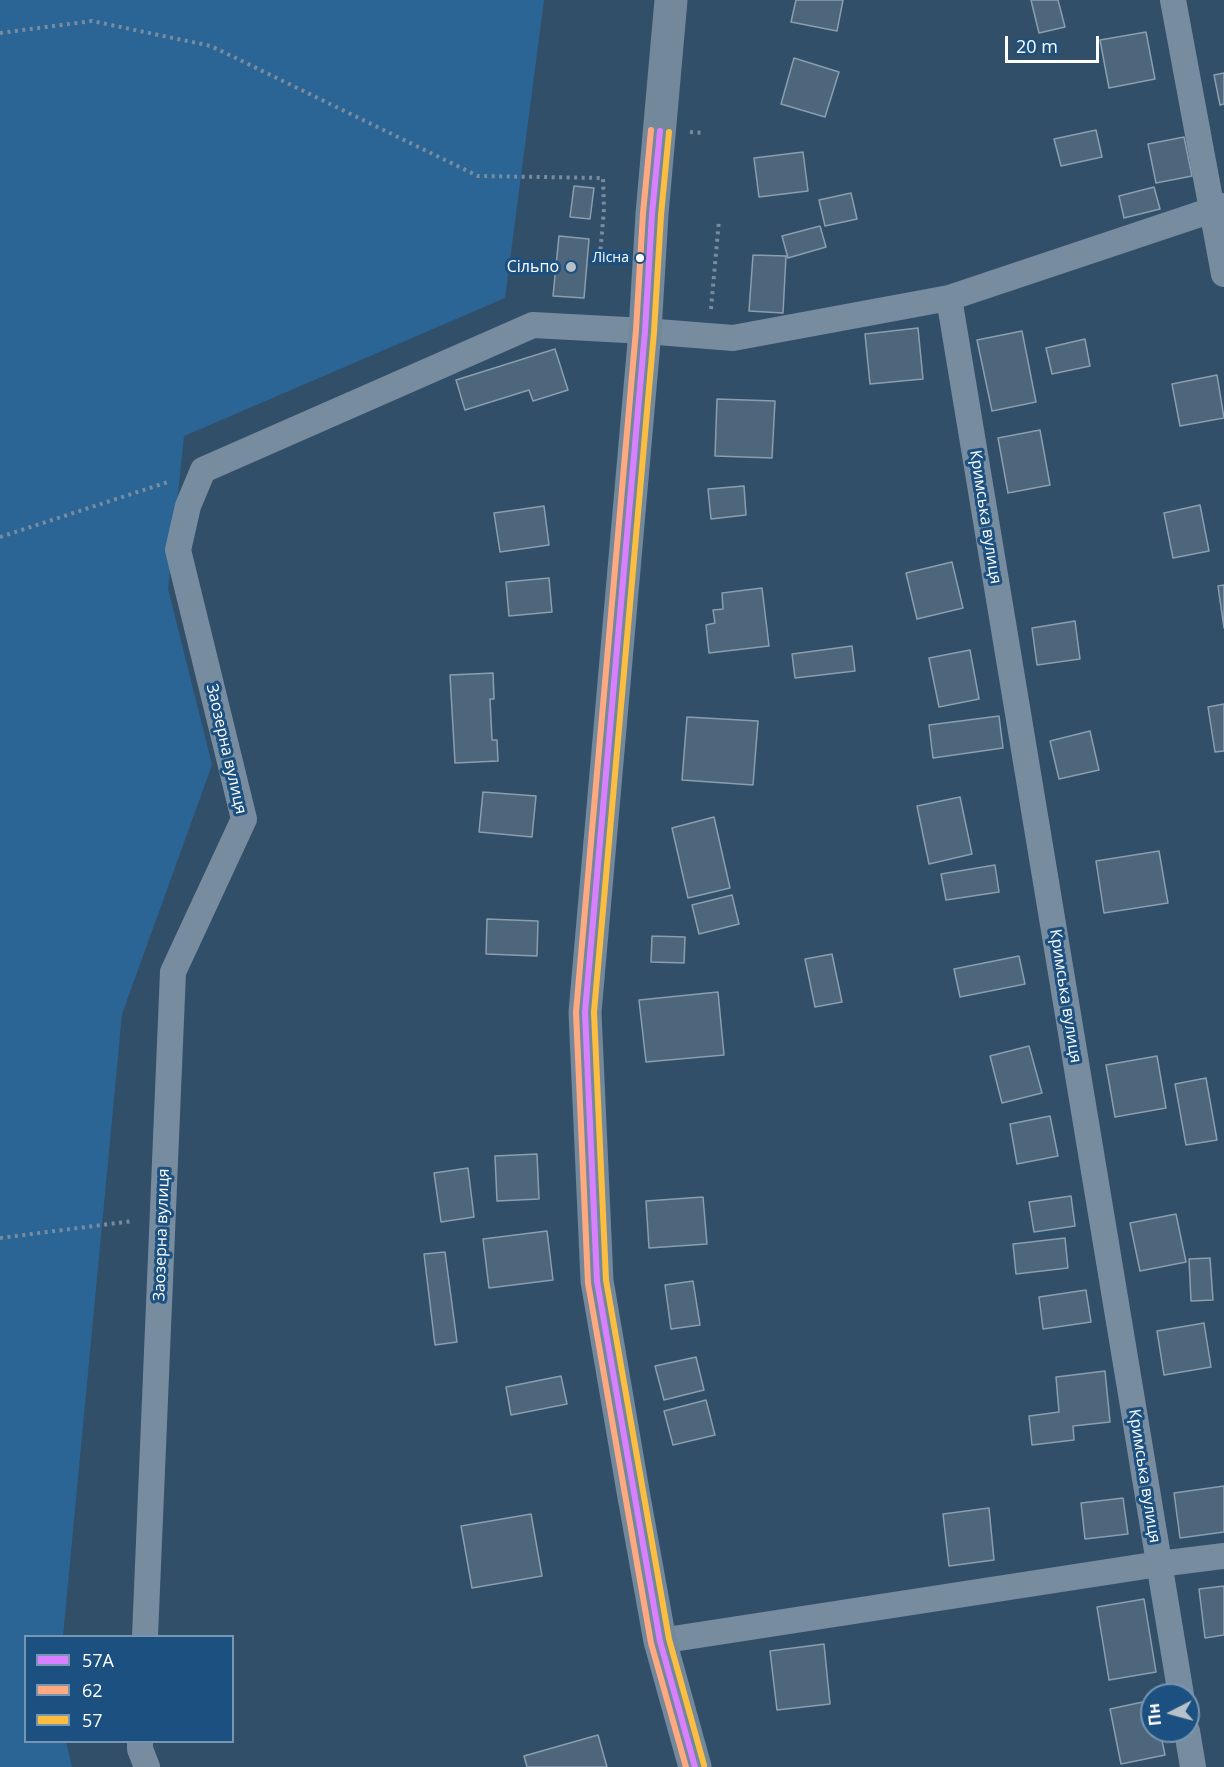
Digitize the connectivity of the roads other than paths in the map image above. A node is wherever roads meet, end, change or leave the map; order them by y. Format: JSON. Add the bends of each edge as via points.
{"nodes":[{"id":1,"x":671,"y":0,"type":"edge"},
{"id":2,"x":1173,"y":0,"type":"edge"},
{"id":3,"x":1218,"y":209,"type":"edge"},
{"id":4,"x":1224,"y":274,"type":"edge"},
{"id":5,"x":948,"y":298,"type":"junction"},
{"id":6,"x":645,"y":331,"type":"junction"},
{"id":7,"x":1224,"y":1556,"type":"edge"},
{"id":8,"x":1159,"y":1564,"type":"junction"},
{"id":9,"x":145,"y":1635,"type":"edge"},
{"id":10,"x":660,"y":1641,"type":"junction"},
{"id":11,"x":1179,"y":1683,"type":"edge"},
{"id":12,"x":140,"y":1743,"type":"edge"},
{"id":13,"x":1189,"y":1743,"type":"edge"},
{"id":14,"x":147,"y":1767,"type":"edge"},
{"id":15,"x":695,"y":1767,"type":"edge"},
{"id":16,"x":1193,"y":1767,"type":"edge"}],
"edges":[{"from":1,"to":6,"type":"main road"},
{"from":2,"to":3,"type":"street"},
{"from":3,"to":4,"type":"street"},
{"from":3,"to":5,"type":"street"},
{"from":5,"to":6,"type":"street","via":[[733,338]]},
{"from":5,"to":8,"type":"street","name":"Кримська вулиця"},
{"from":6,"to":9,"type":"street","name":"Заозерна вулиця","via":[[533,325],[203,470],[188,506],[178,550],[244,819],[173,972]]},
{"from":6,"to":10,"type":"main road","via":[[585,1012],[597,1281]]},
{"from":7,"to":8,"type":"street"},
{"from":8,"to":10,"type":"street"},
{"from":8,"to":11,"type":"street","name":"Кримська вулиця"},
{"from":10,"to":15,"type":"main road"},
{"from":12,"to":14,"type":"street"},
{"from":13,"to":16,"type":"street"}]}
